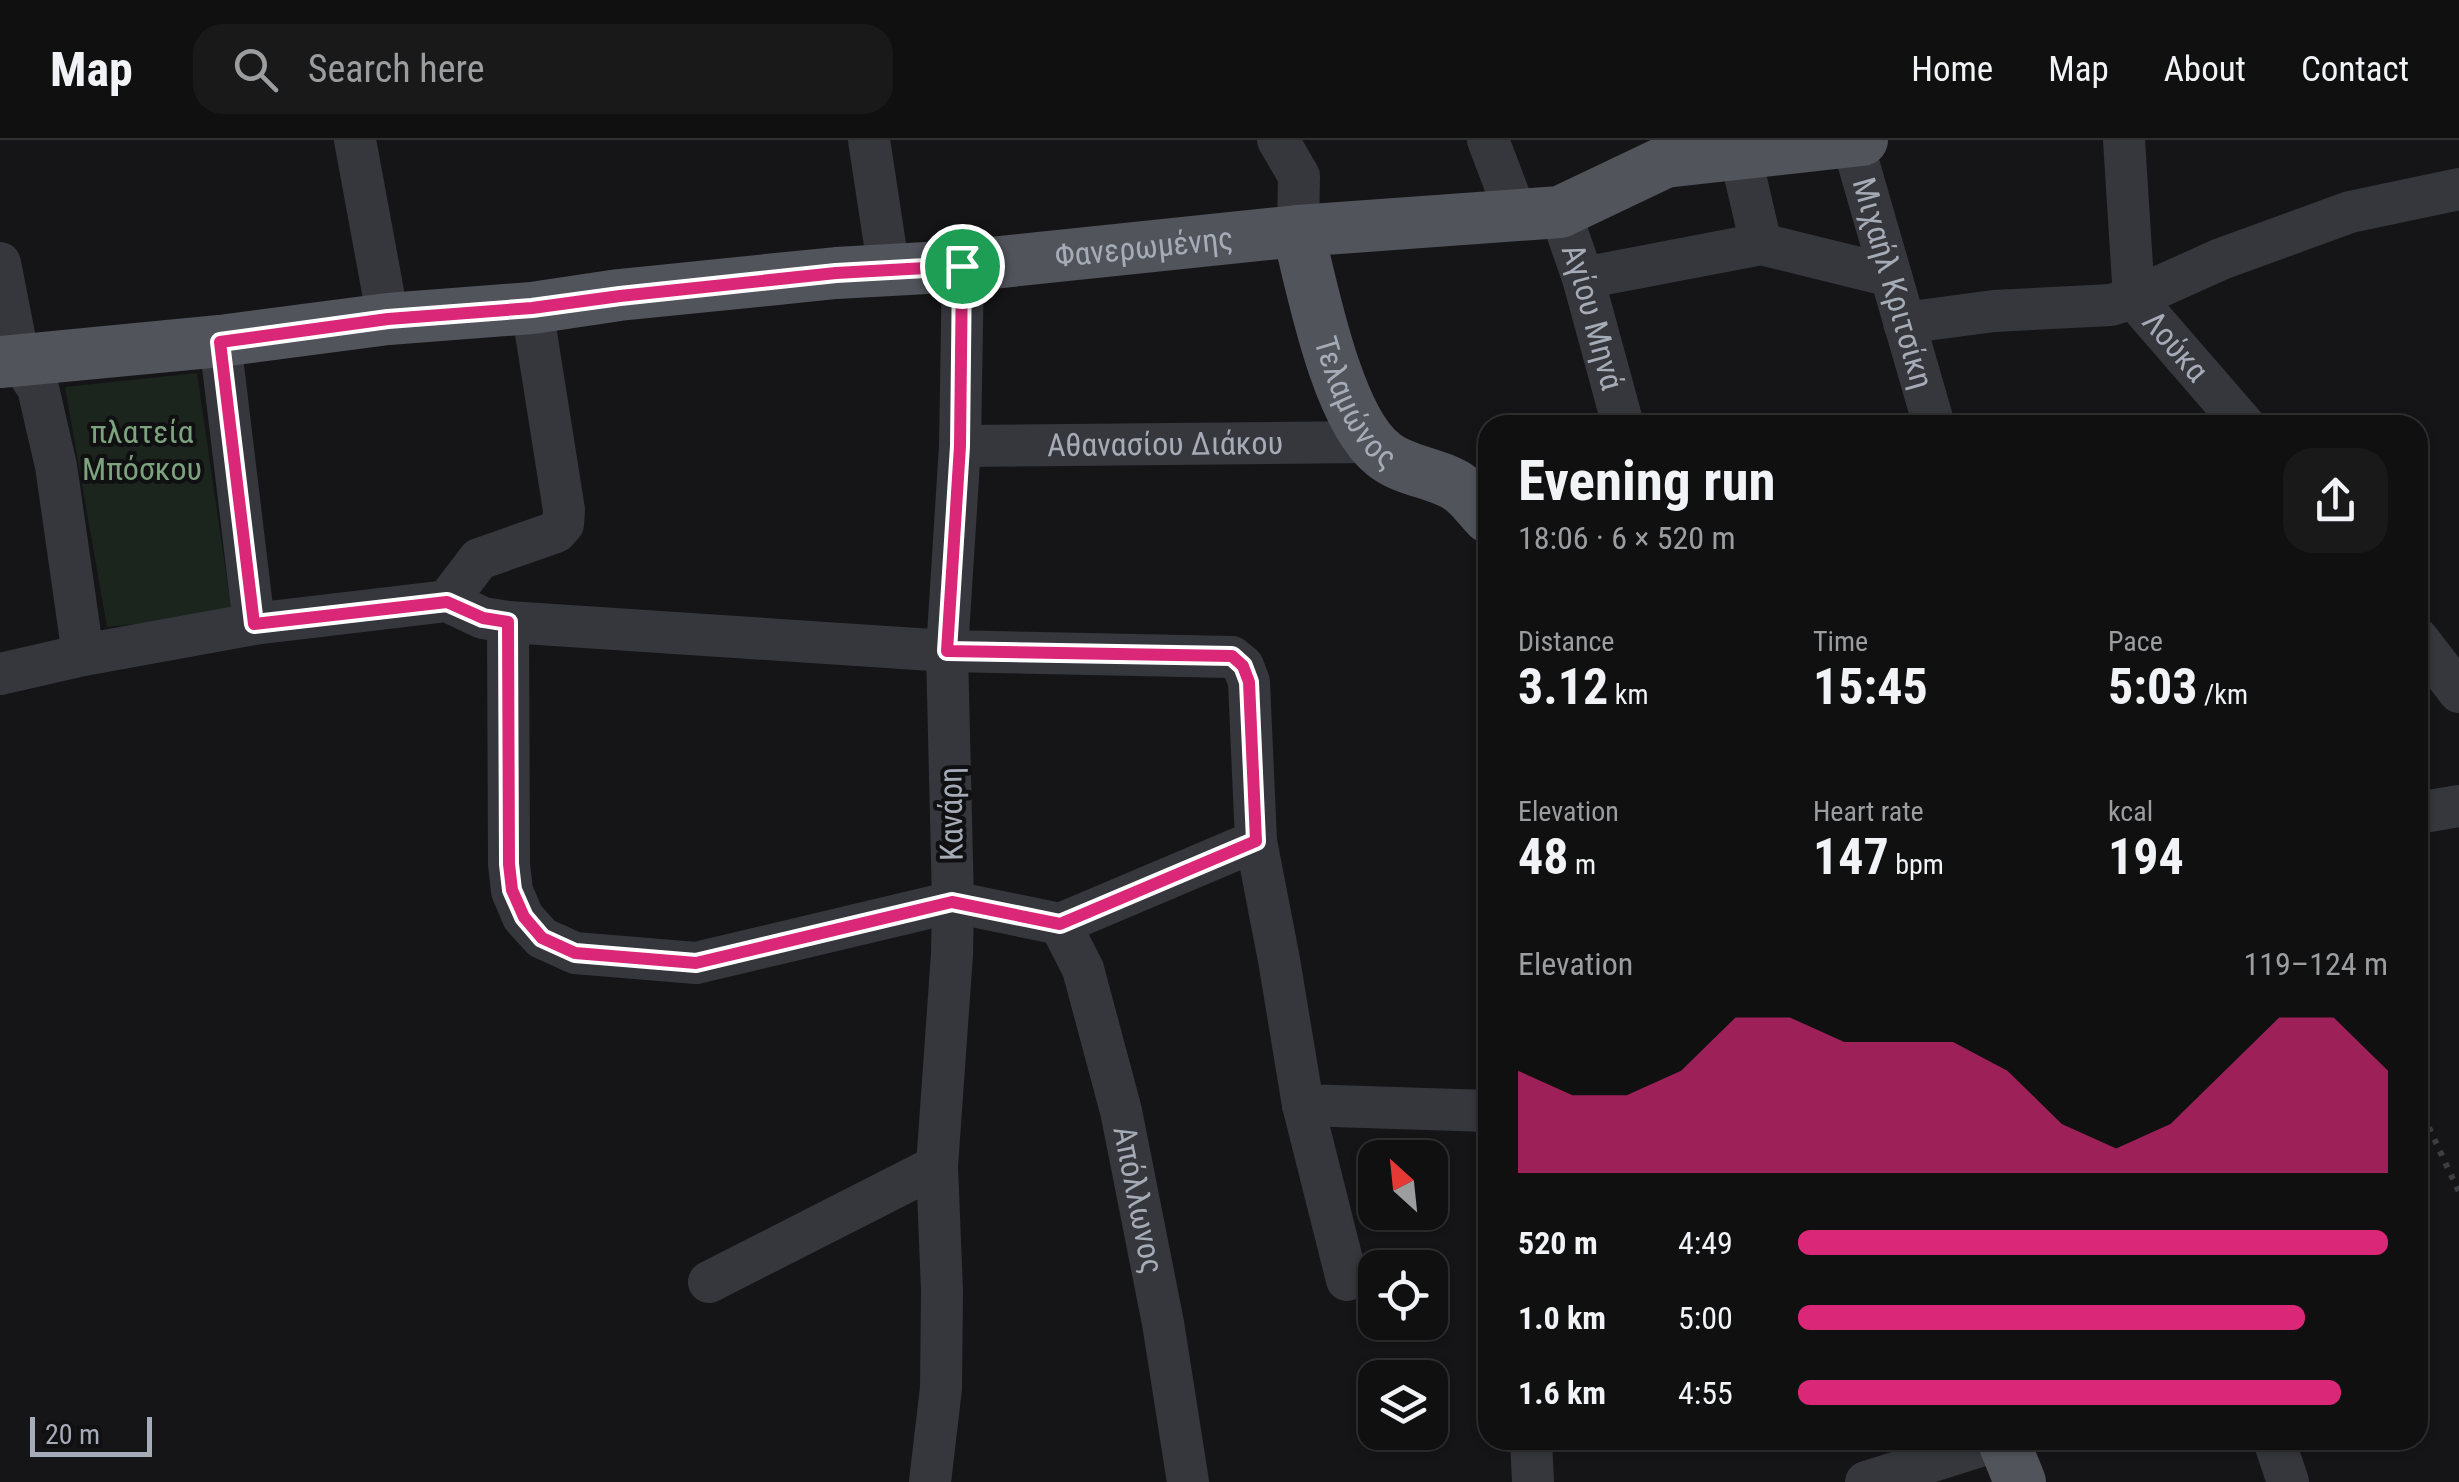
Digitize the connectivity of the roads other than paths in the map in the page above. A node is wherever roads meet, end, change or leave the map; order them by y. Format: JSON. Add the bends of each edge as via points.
{"nodes":[{"id":1,"x":355,"y":140,"type":"edge"},
{"id":2,"x":869,"y":140,"type":"edge"},
{"id":3,"x":1278,"y":140,"type":"edge"},
{"id":4,"x":1488,"y":140,"type":"edge"},
{"id":5,"x":1862,"y":140,"type":"edge"},
{"id":6,"x":2124,"y":140,"type":"edge"},
{"id":7,"x":1852,"y":141,"type":"edge"},
{"id":8,"x":1663,"y":151,"type":"edge"},
{"id":9,"x":1740,"y":154,"type":"junction"},
{"id":10,"x":2459,"y":190,"type":"edge"},
{"id":11,"x":1538,"y":213,"type":"junction"},
{"id":12,"x":1298,"y":231,"type":"junction"},
{"id":13,"x":1761,"y":244,"type":"junction"},
{"id":14,"x":0,"y":263,"type":"edge"},
{"id":15,"x":962,"y":266,"type":"junction"},
{"id":16,"x":889,"y":272,"type":"junction"},
{"id":17,"x":1891,"y":276,"type":"junction"},
{"id":18,"x":1584,"y":278,"type":"junction"},
{"id":19,"x":2134,"y":298,"type":"junction"},
{"id":20,"x":532,"y":308,"type":"junction"},
{"id":21,"x":388,"y":319,"type":"junction"},
{"id":22,"x":1904,"y":324,"type":"junction"},
{"id":23,"x":220,"y":342,"type":"junction"},
{"id":24,"x":10,"y":361,"type":"edge"},
{"id":25,"x":1621,"y":415,"type":"edge"},
{"id":26,"x":1931,"y":415,"type":"edge"},
{"id":27,"x":2235,"y":415,"type":"edge"},
{"id":28,"x":1369,"y":442,"type":"junction"},
{"id":29,"x":960,"y":446,"type":"junction"},
{"id":30,"x":1478,"y":507,"type":"edge"},
{"id":31,"x":447,"y":602,"type":"junction"},
{"id":32,"x":508,"y":622,"type":"junction"},
{"id":33,"x":254,"y":624,"type":"junction"},
{"id":34,"x":947,"y":651,"type":"junction"},
{"id":35,"x":2428,"y":651,"type":"edge"},
{"id":36,"x":82,"y":656,"type":"junction"},
{"id":37,"x":0,"y":674,"type":"edge"},
{"id":38,"x":2459,"y":692,"type":"edge"},
{"id":39,"x":2459,"y":806,"type":"edge"},
{"id":40,"x":2428,"y":811,"type":"edge"},
{"id":41,"x":1256,"y":841,"type":"junction"},
{"id":42,"x":952,"y":902,"type":"junction"},
{"id":43,"x":1060,"y":924,"type":"junction"},
{"id":44,"x":1303,"y":1105,"type":"junction"},
{"id":45,"x":1478,"y":1112,"type":"edge"},
{"id":46,"x":937,"y":1166,"type":"junction"},
{"id":47,"x":1347,"y":1280,"type":"dead end"},
{"id":48,"x":708,"y":1282,"type":"dead end"},
{"id":49,"x":1532,"y":1450,"type":"edge"},
{"id":50,"x":1969,"y":1450,"type":"edge"},
{"id":51,"x":2006,"y":1450,"type":"edge"},
{"id":52,"x":2277,"y":1450,"type":"edge"},
{"id":53,"x":930,"y":1482,"type":"edge"},
{"id":54,"x":1188,"y":1482,"type":"edge"},
{"id":55,"x":1533,"y":1482,"type":"edge"},
{"id":56,"x":1866,"y":1482,"type":"edge"},
{"id":57,"x":2020,"y":1482,"type":"edge"},
{"id":58,"x":2288,"y":1482,"type":"edge"}],
"edges":[{"from":1,"to":21,"type":"street"},
{"from":2,"to":16,"type":"street"},
{"from":3,"to":12,"type":"street","via":[[1299,176]]},
{"from":4,"to":11,"type":"street","name":"Αγίου Μηνά"},
{"from":5,"to":7,"type":"main road","name":"Φανερωμένης"},
{"from":6,"to":19,"type":"street","name":"Λούκα"},
{"from":7,"to":9,"type":"main road","name":"Φανερωμένης"},
{"from":7,"to":17,"type":"street","name":"Μιχαήλ Κριτσίκη"},
{"from":8,"to":9,"type":"main road","name":"Φανερωμένης"},
{"from":8,"to":11,"type":"main road","name":"Φανερωμένης"},
{"from":9,"to":13,"type":"street"},
{"from":10,"to":19,"type":"street","via":[[2350,212]]},
{"from":11,"to":12,"type":"main road","name":"Φανερωμένης"},
{"from":11,"to":18,"type":"street","name":"Αγίου Μηνά"},
{"from":12,"to":15,"type":"main road","name":"Φανερωμένης"},
{"from":12,"to":28,"type":"main road","name":"Τελαμώνος","via":[[1326,343]]},
{"from":13,"to":17,"type":"street"},
{"from":13,"to":18,"type":"street"},
{"from":14,"to":24,"type":"street"},
{"from":15,"to":16,"type":"main road","name":"Φανερωμένης"},
{"from":15,"to":29,"type":"street","name":"Κανάρη"},
{"from":16,"to":20,"type":"main road","name":"Φανερωμένης"},
{"from":17,"to":22,"type":"street","name":"Μιχαήλ Κριτσίκη"},
{"from":18,"to":25,"type":"street","name":"Αγίου Μηνά"},
{"from":19,"to":22,"type":"street","via":[[2110,306]]},
{"from":19,"to":27,"type":"street","name":"Λούκα"},
{"from":20,"to":21,"type":"main road","name":"Φανερωμένης"},
{"from":20,"to":31,"type":"street","via":[[563,524],[479,559]]},
{"from":21,"to":23,"type":"main road","name":"Φανερωμένης"},
{"from":22,"to":26,"type":"street","name":"Μιχαήλ Κριτσίκη"},
{"from":23,"to":24,"type":"main road","name":"Φανερωμένης"},
{"from":23,"to":33,"type":"street"},
{"from":24,"to":36,"type":"street","via":[[38,388],[56,466]]},
{"from":28,"to":29,"type":"street","name":"Αθανασίου Διάκου"},
{"from":28,"to":30,"type":"main road","name":"Τελαμώνος","via":[[1386,458],[1459,487]]},
{"from":29,"to":34,"type":"street","name":"Κανάρη"},
{"from":31,"to":32,"type":"street"},
{"from":31,"to":33,"type":"street"},
{"from":32,"to":34,"type":"street"},
{"from":32,"to":42,"type":"street","via":[[510,877],[524,917],[542,938],[575,953],[696,963]]},
{"from":33,"to":36,"type":"street"},
{"from":34,"to":41,"type":"street","via":[[1232,656],[1249,682]]},
{"from":34,"to":42,"type":"street","name":"Κανάρη"},
{"from":35,"to":38,"type":"street"},
{"from":36,"to":37,"type":"street"},
{"from":39,"to":40,"type":"street"},
{"from":41,"to":43,"type":"street"},
{"from":41,"to":44,"type":"street"},
{"from":42,"to":43,"type":"street"},
{"from":42,"to":46,"type":"street","name":"Κανάρη"},
{"from":43,"to":54,"type":"street","name":"Απόλλωνος","via":[[1083,969],[1121,1111]]},
{"from":44,"to":45,"type":"street"},
{"from":44,"to":47,"type":"street"},
{"from":46,"to":48,"type":"street"},
{"from":46,"to":53,"type":"street","name":"Κανάρη","via":[[941,1388]]},
{"from":49,"to":55,"type":"street"},
{"from":50,"to":56,"type":"street"},
{"from":51,"to":57,"type":"main road"},
{"from":52,"to":58,"type":"street"}]}
